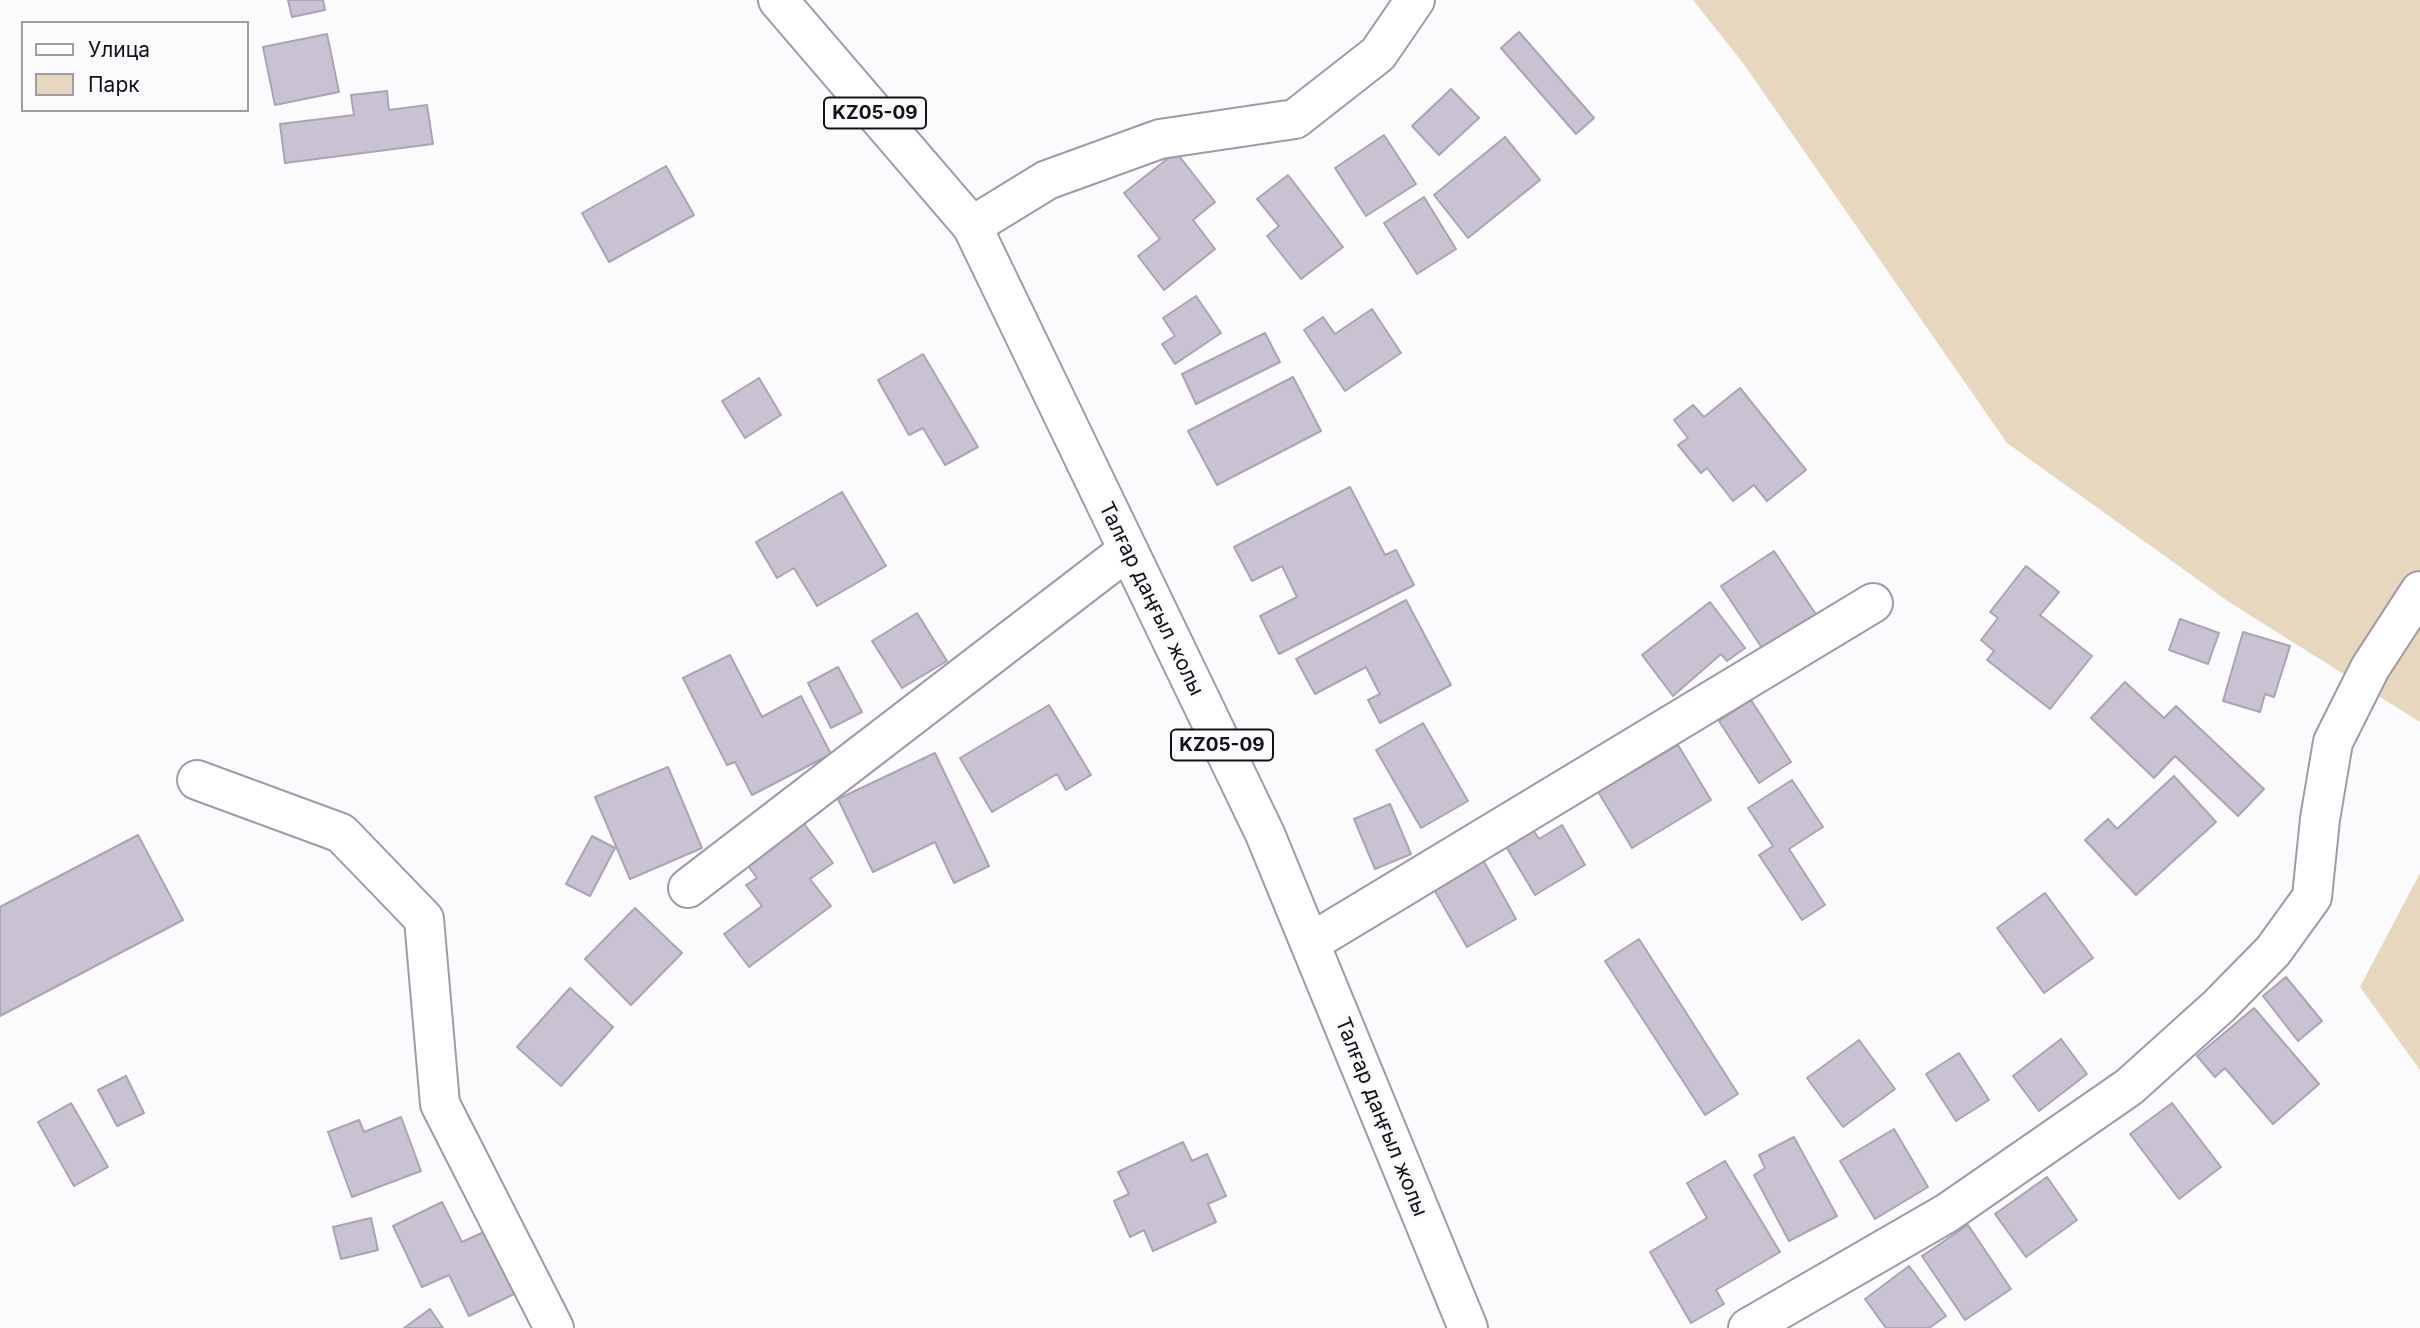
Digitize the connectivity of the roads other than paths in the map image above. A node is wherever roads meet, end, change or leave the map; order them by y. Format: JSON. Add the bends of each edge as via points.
{"nodes":[{"id":1,"x":778,"y":0,"type":"edge"},
{"id":2,"x":1415,"y":0,"type":"edge"},
{"id":3,"x":972,"y":226,"type":"junction"},
{"id":4,"x":1128,"y":550,"type":"junction"},
{"id":5,"x":2420,"y":591,"type":"edge"},
{"id":6,"x":1873,"y":603,"type":"dead end"},
{"id":7,"x":197,"y":780,"type":"dead end"},
{"id":8,"x":688,"y":888,"type":"dead end"},
{"id":9,"x":1310,"y":943,"type":"junction"},
{"id":10,"x":554,"y":1328,"type":"edge"},
{"id":11,"x":1468,"y":1328,"type":"edge"},
{"id":12,"x":1748,"y":1328,"type":"edge"}],
"edges":[{"from":1,"to":3,"type":"street","name":"Талғар даңғыл жолы","number":"KZ05-09"},
{"from":2,"to":3,"type":"street","via":[[1378,54],[1295,119],[1160,139],[1047,180]]},
{"from":3,"to":4,"type":"street","name":"Талғар даңғыл жолы","number":"KZ05-09"},
{"from":4,"to":8,"type":"street"},
{"from":4,"to":9,"type":"street","name":"Талғар даңғыл жолы","number":"KZ05-09","via":[[1265,834]]},
{"from":5,"to":12,"type":"street","via":[[2370,668],[2333,742],[2312,898],[2273,951],[2129,1087],[1947,1213]]},
{"from":6,"to":9,"type":"street"},
{"from":7,"to":10,"type":"street","via":[[341,833],[424,919],[440,1104]]},
{"from":9,"to":11,"type":"street","name":"Талғар даңғыл жолы","number":"KZ05-09"}]}
